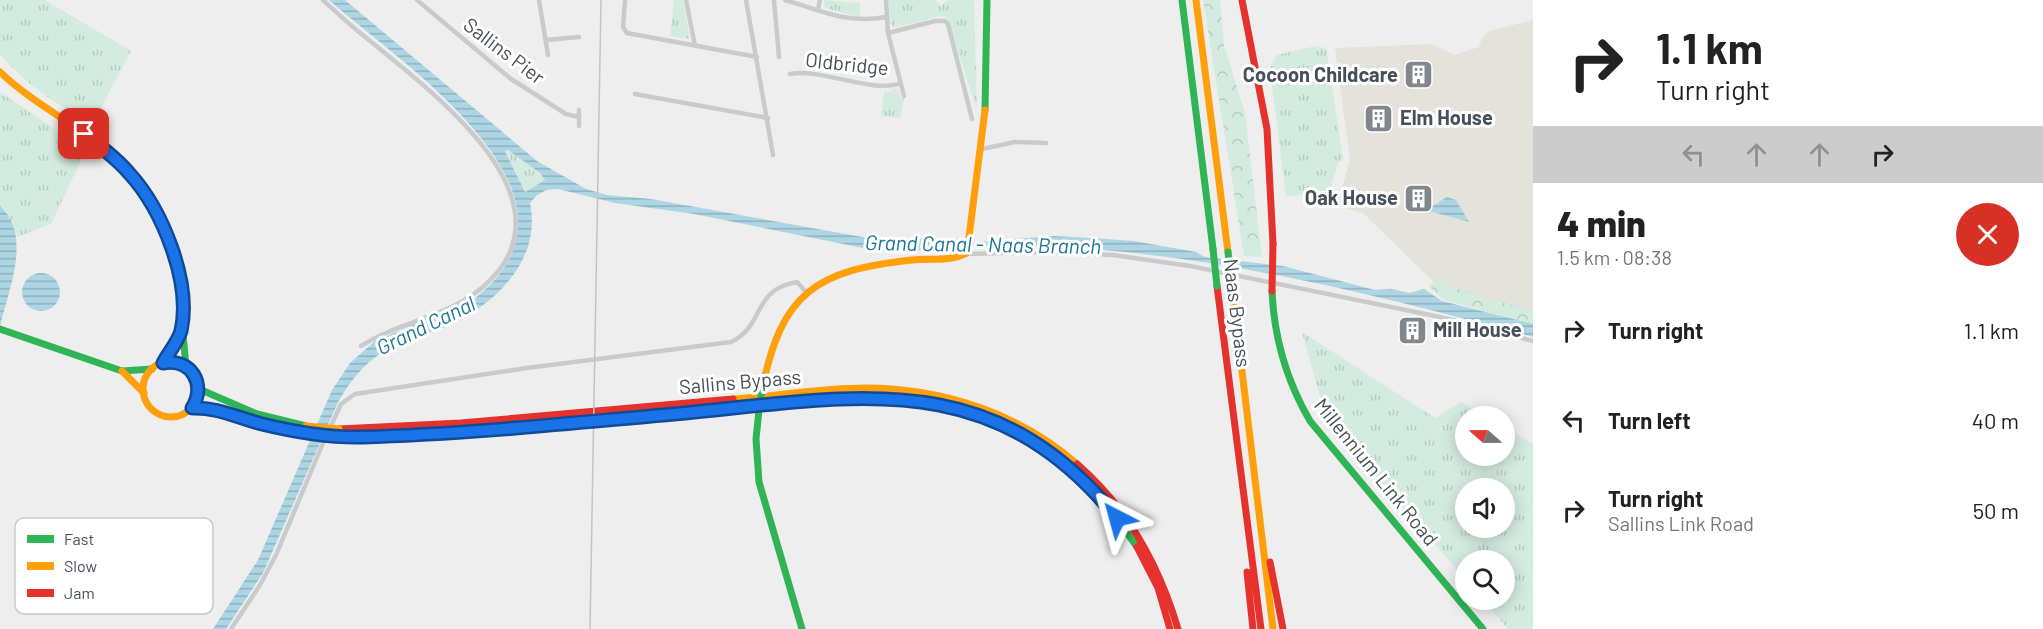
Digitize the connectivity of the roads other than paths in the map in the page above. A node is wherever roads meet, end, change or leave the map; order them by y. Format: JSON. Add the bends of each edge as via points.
{"nodes":[{"id":1,"x":323,"y":0,"type":"edge"},
{"id":2,"x":417,"y":0,"type":"edge"},
{"id":3,"x":539,"y":0,"type":"edge"},
{"id":4,"x":625,"y":0,"type":"edge"},
{"id":5,"x":686,"y":0,"type":"edge"},
{"id":6,"x":746,"y":0,"type":"edge"},
{"id":7,"x":774,"y":0,"type":"edge"},
{"id":8,"x":785,"y":0,"type":"edge"},
{"id":9,"x":820,"y":0,"type":"edge"},
{"id":10,"x":886,"y":0,"type":"edge"},
{"id":11,"x":1182,"y":0,"type":"edge"},
{"id":12,"x":1196,"y":0,"type":"edge"},
{"id":13,"x":1242,"y":0,"type":"edge"},
{"id":14,"x":987,"y":1,"type":"edge"},
{"id":15,"x":818,"y":9,"type":"junction"},
{"id":16,"x":886,"y":17,"type":"junction"},
{"id":17,"x":888,"y":33,"type":"junction"},
{"id":18,"x":579,"y":38,"type":"dead end"},
{"id":19,"x":546,"y":40,"type":"junction"},
{"id":20,"x":695,"y":45,"type":"junction"},
{"id":21,"x":548,"y":55,"type":"dead end"},
{"id":22,"x":757,"y":57,"type":"junction"},
{"id":23,"x":779,"y":57,"type":"dead end"},
{"id":24,"x":0,"y":72,"type":"edge"},
{"id":25,"x":790,"y":75,"type":"dead end"},
{"id":26,"x":901,"y":83,"type":"junction"},
{"id":27,"x":635,"y":94,"type":"dead end"},
{"id":28,"x":904,"y":96,"type":"dead end"},
{"id":29,"x":579,"y":110,"type":"dead end"},
{"id":30,"x":579,"y":117,"type":"junction"},
{"id":31,"x":768,"y":118,"type":"junction"},
{"id":32,"x":972,"y":119,"type":"dead end"},
{"id":33,"x":579,"y":126,"type":"dead end"},
{"id":34,"x":1047,"y":143,"type":"dead end"},
{"id":35,"x":982,"y":149,"type":"junction"},
{"id":36,"x":773,"y":155,"type":"dead end"},
{"id":37,"x":967,"y":252,"type":"junction"},
{"id":38,"x":806,"y":292,"type":"junction"},
{"id":39,"x":0,"y":329,"type":"edge"},
{"id":40,"x":180,"y":333,"type":"junction"},
{"id":41,"x":1533,"y":341,"type":"edge"},
{"id":42,"x":361,"y":346,"type":"dead end"},
{"id":43,"x":163,"y":363,"type":"junction"},
{"id":44,"x":186,"y":366,"type":"junction"},
{"id":45,"x":152,"y":369,"type":"junction"},
{"id":46,"x":122,"y":371,"type":"junction"},
{"id":47,"x":199,"y":389,"type":"junction"},
{"id":48,"x":144,"y":393,"type":"junction"},
{"id":49,"x":192,"y":408,"type":"junction"},
{"id":50,"x":1235,"y":423,"type":"junction"},
{"id":51,"x":1247,"y":423,"type":"junction"},
{"id":52,"x":305,"y":430,"type":"junction"},
{"id":53,"x":231,"y":629,"type":"edge"},
{"id":54,"x":802,"y":629,"type":"edge"},
{"id":55,"x":1170,"y":629,"type":"edge"},
{"id":56,"x":1178,"y":629,"type":"edge"},
{"id":57,"x":1253,"y":629,"type":"edge"},
{"id":58,"x":1261,"y":629,"type":"edge"},
{"id":59,"x":1273,"y":629,"type":"edge"},
{"id":60,"x":1283,"y":629,"type":"edge"},
{"id":61,"x":1483,"y":629,"type":"edge"}],
"edges":[{"from":1,"to":42,"type":"street","via":[[474,132],[502,178],[511,199],[516,228],[504,265],[477,292],[455,306]]},
{"from":2,"to":30,"type":"street","name":"Sallins Pier","via":[[511,79],[566,114]]},
{"from":3,"to":19,"type":"street"},
{"from":4,"to":20,"type":"street","via":[[623,27],[627,33]]},
{"from":5,"to":20,"type":"street"},
{"from":6,"to":22,"type":"street"},
{"from":7,"to":23,"type":"street","name":"Oldbridge"},
{"from":8,"to":15,"type":"street"},
{"from":9,"to":15,"type":"street"},
{"from":10,"to":16,"type":"street","name":"Oldbridge"},
{"from":11,"to":50,"type":"main road","name":"Naas Bypass","bridge":true},
{"from":12,"to":51,"type":"main road","name":"Naas Bypass","bridge":true},
{"from":13,"to":61,"type":"main road","name":"Millennium Link Road","bridge":true,"via":[[1272,163],[1272,313],[1278,353],[1310,421]]},
{"from":14,"to":35,"type":"main road"},
{"from":15,"to":16,"type":"street","via":[[861,21]]},
{"from":16,"to":17,"type":"street","name":"Oldbridge"},
{"from":17,"to":26,"type":"street","name":"Oldbridge"},
{"from":17,"to":32,"type":"street","name":"Oldbridge","via":[[935,21],[948,24]]},
{"from":18,"to":19,"type":"street"},
{"from":19,"to":21,"type":"street"},
{"from":20,"to":22,"type":"street"},
{"from":22,"to":31,"type":"street"},
{"from":24,"to":40,"type":"main road","via":[[37,105],[101,146],[138,185],[162,226],[174,257],[181,294]]},
{"from":25,"to":26,"type":"street","name":"Oldbridge"},
{"from":26,"to":28,"type":"street","name":"Oldbridge"},
{"from":27,"to":31,"type":"street"},
{"from":29,"to":30,"type":"street"},
{"from":30,"to":33,"type":"street"},
{"from":31,"to":36,"type":"street"},
{"from":34,"to":35,"type":"street","via":[[1014,142]]},
{"from":35,"to":37,"type":"main road"},
{"from":37,"to":38,"type":"main road","via":[[875,265],[836,275]]},
{"from":37,"to":41,"type":"street","via":[[1113,255],[1190,266],[1440,316]]},
{"from":38,"to":53,"type":"street","via":[[796,282],[775,290],[766,296],[741,338],[721,345],[527,368],[347,398],[336,413],[276,555]]},
{"from":38,"to":54,"type":"main road","bridge":true,"via":[[777,328],[767,356],[756,439],[759,482]]},
{"from":39,"to":46,"type":"main road"},
{"from":40,"to":43,"type":"main road"},
{"from":40,"to":44,"type":"main road"},
{"from":43,"to":44,"type":"main road"},
{"from":43,"to":45,"type":"main road"},
{"from":44,"to":47,"type":"main road"},
{"from":45,"to":46,"type":"main road"},
{"from":45,"to":48,"type":"main road","via":[[144,383]]},
{"from":46,"to":48,"type":"main road"},
{"from":47,"to":49,"type":"main road"},
{"from":47,"to":52,"type":"main road","name":"Sallins Bypass"},
{"from":48,"to":49,"type":"main road","via":[[149,406],[162,416],[178,416]]},
{"from":49,"to":52,"type":"main road","name":"Sallins Bypass","via":[[210,408],[260,424]]},
{"from":50,"to":57,"type":"main road"},
{"from":50,"to":58,"type":"main road","name":"Naas Bypass"},
{"from":51,"to":59,"type":"main road","name":"Naas Bypass"},
{"from":51,"to":60,"type":"main road"},
{"from":52,"to":55,"type":"main road","name":"Sallins Bypass","bridge":true,"via":[[334,437],[418,434],[847,397],[938,404],[994,422],[1031,440],[1097,494],[1143,558]]},
{"from":52,"to":56,"type":"main road","name":"Sallins Bypass","bridge":true,"via":[[461,423],[864,388],[947,398],[1021,424],[1089,474],[1142,540],[1165,586]]}]}
